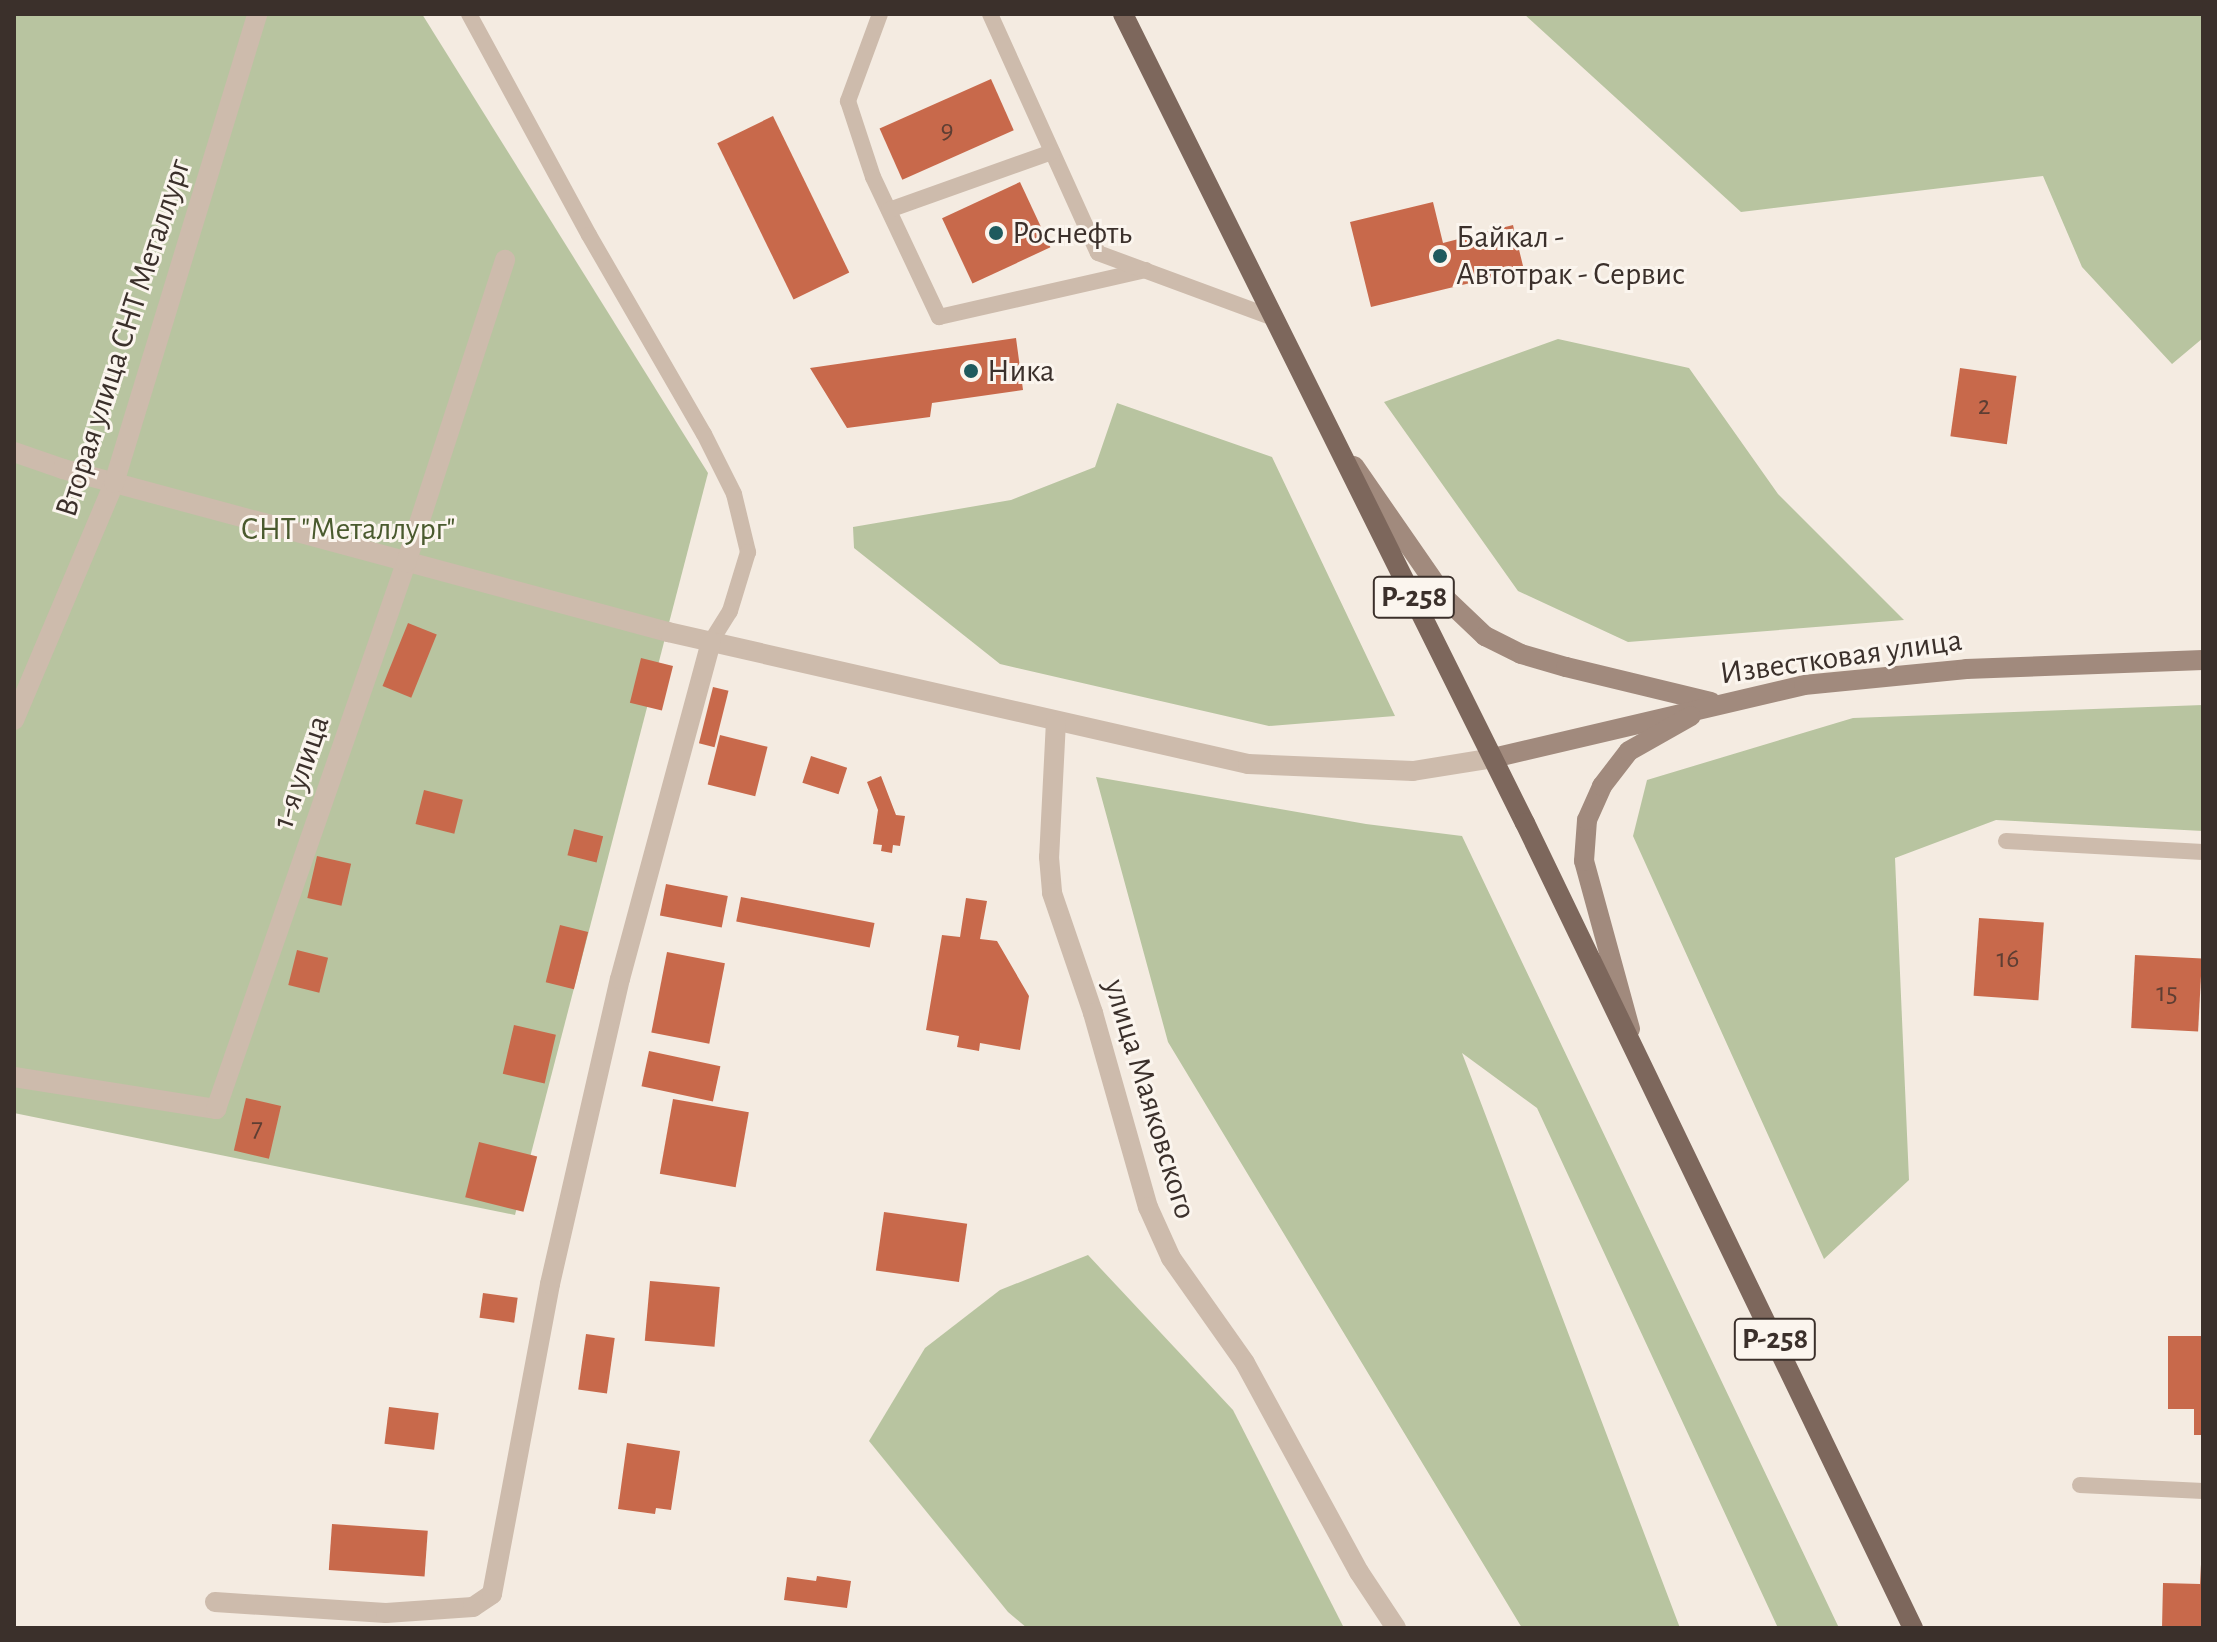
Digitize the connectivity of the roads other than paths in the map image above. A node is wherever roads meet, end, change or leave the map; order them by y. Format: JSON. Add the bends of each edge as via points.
{"nodes":[{"id":1,"x":257,"y":14,"type":"edge"},
{"id":2,"x":469,"y":14,"type":"edge"},
{"id":3,"x":880,"y":14,"type":"edge"},
{"id":4,"x":990,"y":14,"type":"edge"},
{"id":5,"x":1123,"y":14,"type":"edge"},
{"id":6,"x":1052,"y":152,"type":"junction"},
{"id":7,"x":889,"y":210,"type":"junction"},
{"id":8,"x":505,"y":260,"type":"dead end"},
{"id":9,"x":1146,"y":270,"type":"junction"},
{"id":10,"x":1274,"y":318,"type":"junction"},
{"id":11,"x":1334,"y":437,"type":"junction"},
{"id":12,"x":14,"y":452,"type":"edge"},
{"id":13,"x":114,"y":483,"type":"junction"},
{"id":14,"x":406,"y":563,"type":"junction"},
{"id":15,"x":711,"y":642,"type":"junction"},
{"id":16,"x":2203,"y":660,"type":"edge"},
{"id":17,"x":1715,"y":703,"type":"junction"},
{"id":18,"x":14,"y":720,"type":"edge"},
{"id":19,"x":1056,"y":721,"type":"junction"},
{"id":20,"x":1493,"y":758,"type":"junction"},
{"id":21,"x":2006,"y":841,"type":"dead end"},
{"id":22,"x":2203,"y":852,"type":"edge"},
{"id":23,"x":1637,"y":1050,"type":"junction"},
{"id":24,"x":14,"y":1077,"type":"edge"},
{"id":25,"x":2080,"y":1485,"type":"dead end"},
{"id":26,"x":2203,"y":1491,"type":"edge"},
{"id":27,"x":215,"y":1602,"type":"dead end"},
{"id":28,"x":385,"y":1621,"type":"edge"},
{"id":29,"x":1396,"y":1628,"type":"edge"},
{"id":30,"x":1913,"y":1628,"type":"edge"}],
"edges":[{"from":1,"to":13,"type":"street","name":"Вторая улица СНТ Металлург"},
{"from":2,"to":15,"type":"lane","via":[[734,494],[748,552],[730,611]]},
{"from":3,"to":7,"type":"lane","via":[[848,101]]},
{"from":4,"to":6,"type":"lane"},
{"from":5,"to":10,"type":"main road","number":"Р-258"},
{"from":6,"to":7,"type":"lane"},
{"from":6,"to":9,"type":"lane","via":[[1098,253]]},
{"from":7,"to":9,"type":"lane","via":[[939,317]]},
{"from":8,"to":14,"type":"street","name":"1-я улица"},
{"from":9,"to":10,"type":"lane"},
{"from":10,"to":11,"type":"main road","number":"Р-258"},
{"from":11,"to":17,"type":"main road","via":[[1446,599],[1485,636],[1521,654]]},
{"from":11,"to":20,"type":"main road","number":"Р-258"},
{"from":12,"to":13,"type":"street"},
{"from":13,"to":14,"type":"street"},
{"from":13,"to":18,"type":"street","name":"Вторая улица СНТ Металлург"},
{"from":14,"to":15,"type":"street"},
{"from":14,"to":24,"type":"street","name":"1-я улица","via":[[216,1109]]},
{"from":15,"to":19,"type":"street"},
{"from":15,"to":28,"type":"street","via":[[620,979],[550,1284],[492,1594],[473,1607]]},
{"from":16,"to":17,"type":"main road","name":"Известковая улица","via":[[1966,669],[1804,685]]},
{"from":17,"to":20,"type":"main road","name":"Известковая улица"},
{"from":17,"to":23,"type":"main road","via":[[1629,751],[1602,786],[1587,820],[1584,861]]},
{"from":19,"to":20,"type":"street","via":[[1248,764],[1413,771]]},
{"from":19,"to":29,"type":"street","name":"улица Маяковского","via":[[1052,893],[1093,1013],[1148,1207],[1171,1258],[1245,1363],[1359,1572]]},
{"from":20,"to":23,"type":"main road","number":"Р-258"},
{"from":21,"to":22,"type":"lane"},
{"from":23,"to":30,"type":"main road","number":"Р-258"},
{"from":25,"to":26,"type":"lane"},
{"from":27,"to":28,"type":"street"}]}
